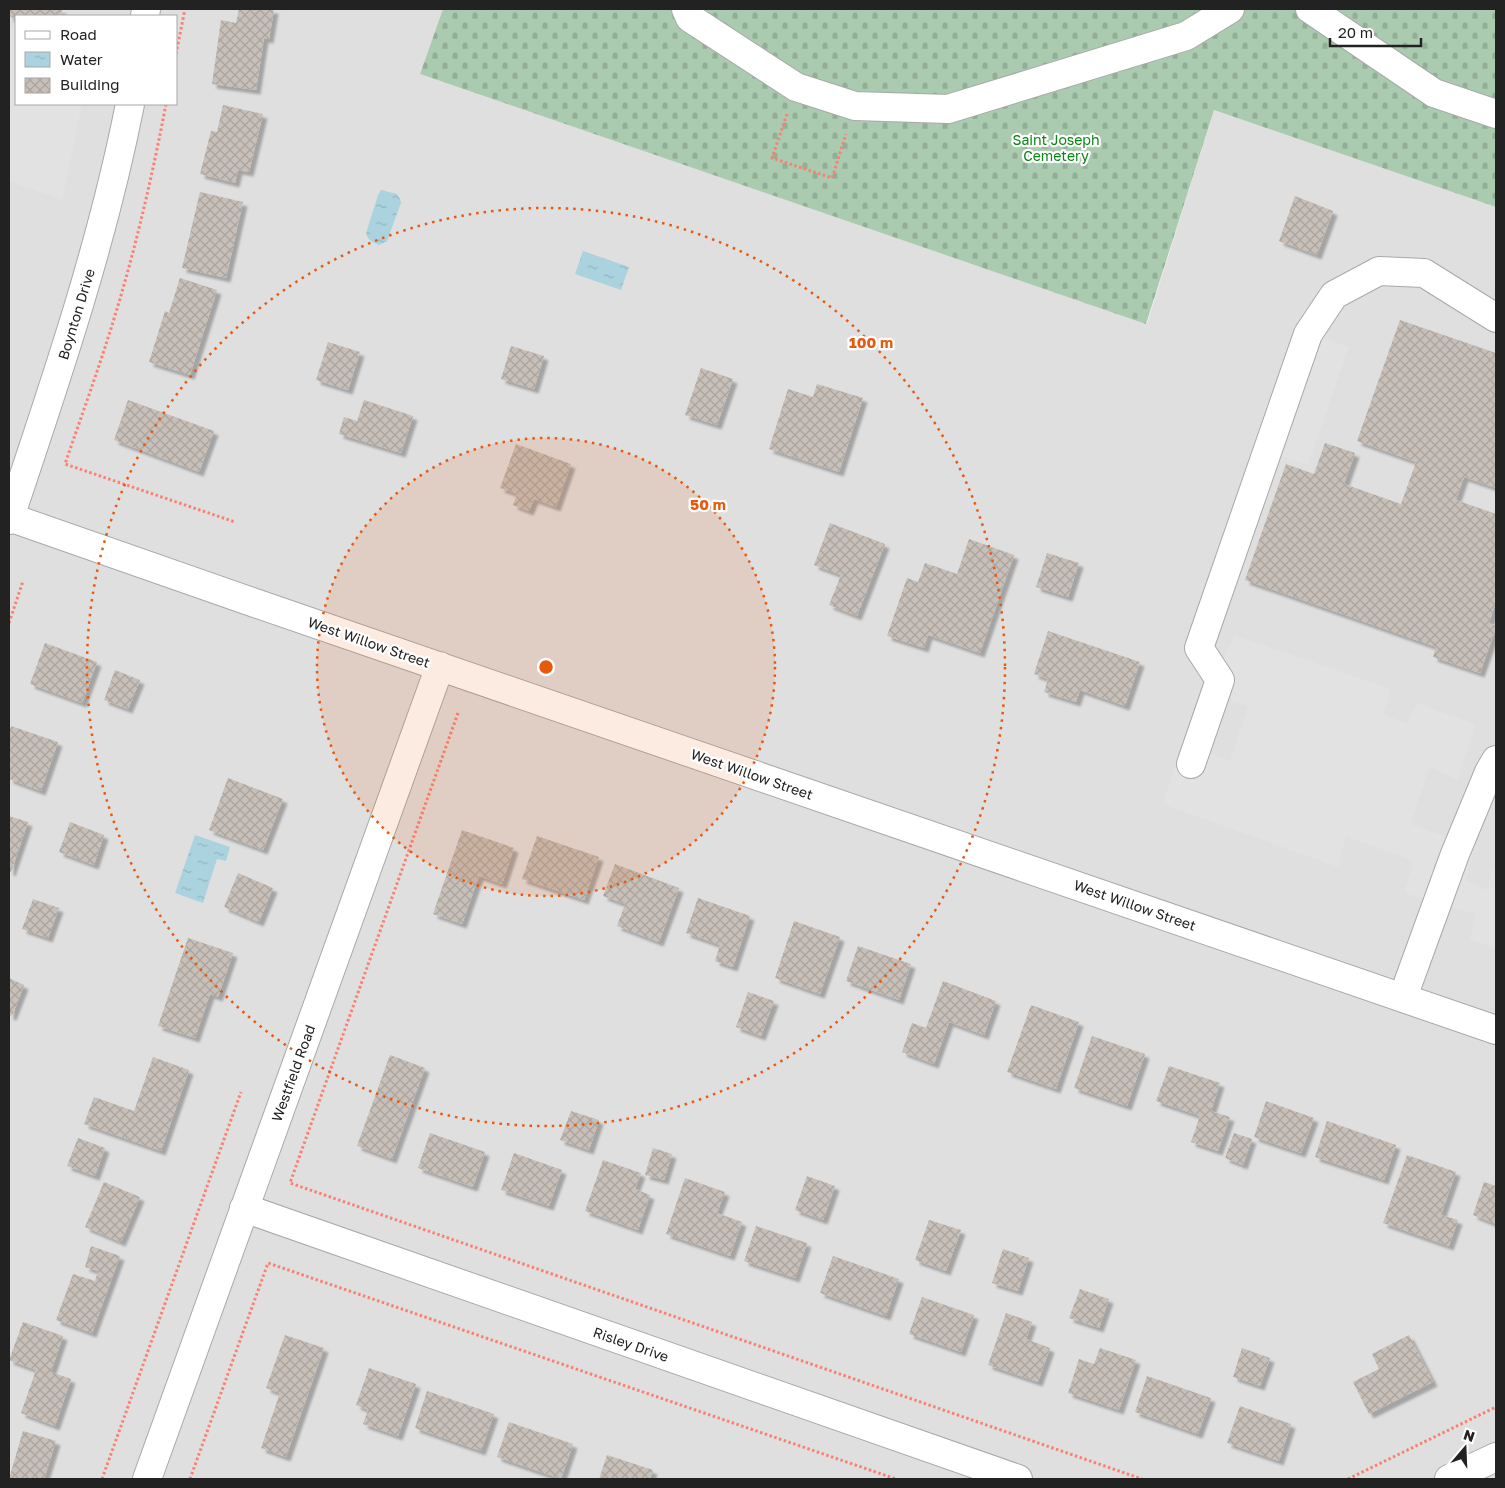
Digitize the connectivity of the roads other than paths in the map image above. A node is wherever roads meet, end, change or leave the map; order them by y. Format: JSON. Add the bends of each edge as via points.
{"nodes":[{"id":1,"x":686,"y":9,"type":"edge"},
{"id":2,"x":1230,"y":9,"type":"edge"},
{"id":3,"x":1310,"y":9,"type":"edge"},
{"id":4,"x":130,"y":105,"type":"edge"},
{"id":5,"x":1496,"y":114,"type":"edge"},
{"id":6,"x":1496,"y":318,"type":"edge"},
{"id":7,"x":9,"y":518,"type":"edge"},
{"id":8,"x":440,"y":666,"type":"junction"},
{"id":9,"x":1496,"y":760,"type":"edge"},
{"id":10,"x":1191,"y":764,"type":"dead end"},
{"id":11,"x":1403,"y":997,"type":"junction"},
{"id":12,"x":1496,"y":1030,"type":"edge"},
{"id":13,"x":244,"y":1208,"type":"junction"},
{"id":14,"x":1496,"y":1457,"type":"edge"},
{"id":15,"x":147,"y":1479,"type":"edge"},
{"id":16,"x":1018,"y":1479,"type":"edge"},
{"id":17,"x":1449,"y":1479,"type":"edge"}],
"edges":[{"from":1,"to":2,"type":"street","via":[[690,18],[796,87],[855,106],[948,109],[1186,36]]},
{"from":3,"to":5,"type":"street","via":[[1434,93]]},
{"from":4,"to":7,"type":"street","name":"Boynton Drive","via":[[118,167],[85,287]]},
{"from":6,"to":10,"type":"street","via":[[1424,273],[1379,271],[1334,295],[1308,334],[1199,648],[1220,680]]},
{"from":7,"to":8,"type":"street","name":"West Willow Street"},
{"from":8,"to":11,"type":"street","name":"West Willow Street"},
{"from":8,"to":13,"type":"street","name":"Westfield Road"},
{"from":9,"to":11,"type":"street","via":[[1455,854]]},
{"from":11,"to":12,"type":"street","name":"West Willow Street"},
{"from":13,"to":15,"type":"street","name":"Westfield Road"},
{"from":13,"to":16,"type":"street","name":"Risley Drive"},
{"from":14,"to":17,"type":"street"}]}
